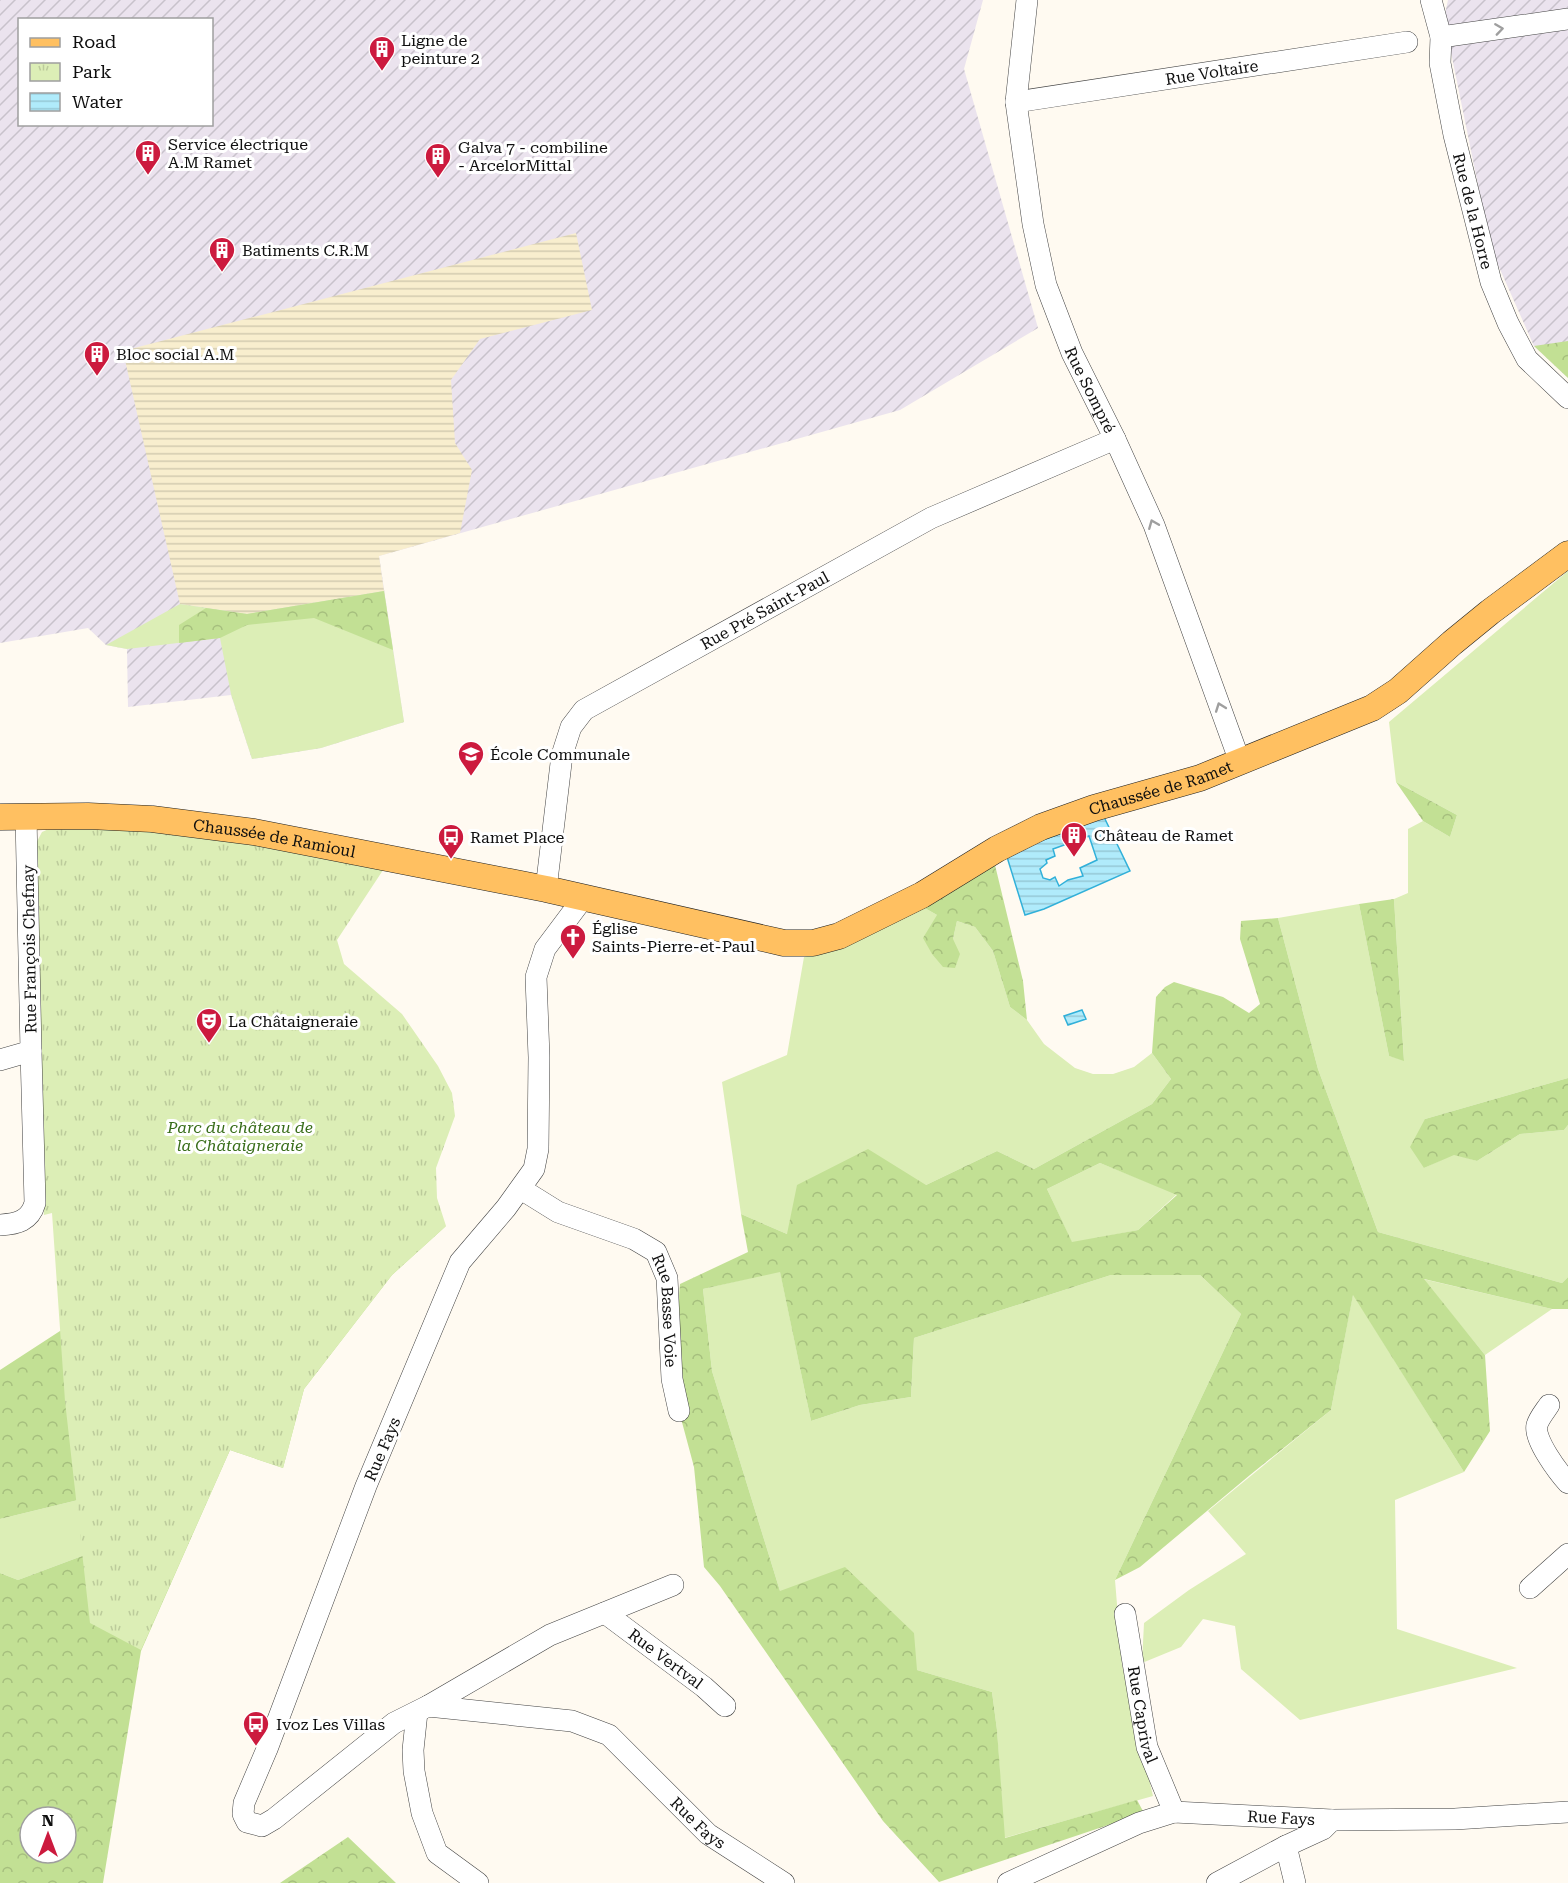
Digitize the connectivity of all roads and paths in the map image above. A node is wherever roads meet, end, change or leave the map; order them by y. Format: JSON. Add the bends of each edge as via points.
{"nodes":[{"id":1,"x":1027,"y":0,"type":"edge"},
{"id":2,"x":1431,"y":0,"type":"edge"},
{"id":3,"x":1568,"y":19,"type":"edge"},
{"id":4,"x":1441,"y":37,"type":"junction"},
{"id":5,"x":1407,"y":42,"type":"dead end"},
{"id":6,"x":1016,"y":102,"type":"junction"},
{"id":7,"x":1568,"y":399,"type":"edge"},
{"id":8,"x":1115,"y":440,"type":"junction"},
{"id":9,"x":1568,"y":554,"type":"edge"},
{"id":10,"x":1240,"y":762,"type":"junction"},
{"id":11,"x":26,"y":816,"type":"junction"},
{"id":12,"x":0,"y":817,"type":"edge"},
{"id":13,"x":546,"y":889,"type":"junction"},
{"id":14,"x":584,"y":897,"type":"junction"},
{"id":15,"x":31,"y":1051,"type":"junction"},
{"id":16,"x":0,"y":1060,"type":"edge"},
{"id":17,"x":521,"y":1189,"type":"junction"},
{"id":18,"x":0,"y":1225,"type":"edge"},
{"id":19,"x":1549,"y":1404,"type":"dead end"},
{"id":20,"x":679,"y":1411,"type":"dead end"},
{"id":21,"x":1568,"y":1483,"type":"edge"},
{"id":22,"x":1568,"y":1554,"type":"edge"},
{"id":23,"x":673,"y":1585,"type":"dead end"},
{"id":24,"x":1530,"y":1588,"type":"dead end"},
{"id":25,"x":605,"y":1613,"type":"junction"},
{"id":26,"x":1125,"y":1614,"type":"dead end"},
{"id":27,"x":725,"y":1706,"type":"dead end"},
{"id":28,"x":423,"y":1709,"type":"junction"},
{"id":29,"x":1174,"y":1812,"type":"junction"},
{"id":30,"x":1568,"y":1812,"type":"edge"},
{"id":31,"x":1332,"y":1820,"type":"junction"},
{"id":32,"x":1286,"y":1846,"type":"junction"},
{"id":33,"x":478,"y":1883,"type":"edge"},
{"id":34,"x":784,"y":1883,"type":"edge"},
{"id":35,"x":1008,"y":1883,"type":"edge"},
{"id":36,"x":1217,"y":1883,"type":"edge"},
{"id":37,"x":1295,"y":1883,"type":"edge"}],
"edges":[{"from":1,"to":6,"type":"street","name":"Rue Sompré"},
{"from":2,"to":4,"type":"street","name":"Rue de la Horre"},
{"from":4,"to":3,"type":"street","one_way":true},
{"from":4,"to":7,"type":"street","name":"Rue de la Horre","via":[[1440,63],[1454,135],[1491,282],[1527,359]]},
{"from":5,"to":6,"type":"street","name":"Rue Voltaire"},
{"from":6,"to":8,"type":"street","name":"Rue Sompré","via":[[1033,225],[1046,285],[1072,352]]},
{"from":10,"to":8,"type":"street","name":"Rue Sompré","one_way":true,"via":[[1154,525]]},
{"from":8,"to":13,"type":"street","name":"Rue Pré Saint-Paul","via":[[931,518],[584,710],[571,727],[562,755]]},
{"from":9,"to":10,"type":"main road","name":"Chaussée de Ramet","via":[[1476,623],[1388,699]]},
{"from":10,"to":14,"type":"main road","name":"Chaussée de Ramet","via":[[1173,787],[1041,826],[906,904],[824,941],[784,943]]},
{"from":11,"to":12,"type":"main road","name":"Chaussée de Ramioul"},
{"from":11,"to":13,"type":"main road","name":"Chaussée de Ramioul","via":[[123,818],[228,828]]},
{"from":11,"to":15,"type":"street","name":"Rue François Chefnay"},
{"from":13,"to":14,"type":"main road"},
{"from":14,"to":17,"type":"street","name":"Rue Fays","via":[[544,949],[536,977],[538,1149],[534,1169]]},
{"from":15,"to":16,"type":"street","name":"Rue François Chefnay"},
{"from":15,"to":18,"type":"street","via":[[35,1203],[23,1221]]},
{"from":17,"to":20,"type":"street","name":"Rue Basse Voie","via":[[558,1212],[634,1239],[656,1252],[667,1278],[672,1379]]},
{"from":17,"to":28,"type":"street","name":"Rue Fays","via":[[460,1262],[366,1486],[243,1803],[247,1822],[262,1826],[273,1819],[394,1723]]},
{"from":19,"to":21,"type":"street","via":[[1536,1433],[1556,1471]]},
{"from":22,"to":24,"type":"street"},
{"from":23,"to":25,"type":"street"},
{"from":25,"to":27,"type":"street","name":"Rue Vertval"},
{"from":25,"to":28,"type":"street","via":[[550,1635]]},
{"from":26,"to":29,"type":"street","name":"Rue Caprival","via":[[1147,1747]]},
{"from":28,"to":33,"type":"street","via":[[412,1750],[422,1813],[437,1853]]},
{"from":28,"to":34,"type":"street","name":"Rue Fays","via":[[572,1721],[609,1735],[708,1834]]},
{"from":29,"to":31,"type":"street","name":"Rue Fays"},
{"from":29,"to":35,"type":"street","name":"Rue Fays","via":[[1139,1823]]},
{"from":30,"to":31,"type":"street","name":"Rue Fays","via":[[1455,1819]]},
{"from":31,"to":32,"type":"street","via":[[1323,1829]]},
{"from":32,"to":36,"type":"street"},
{"from":32,"to":37,"type":"street"}]}
